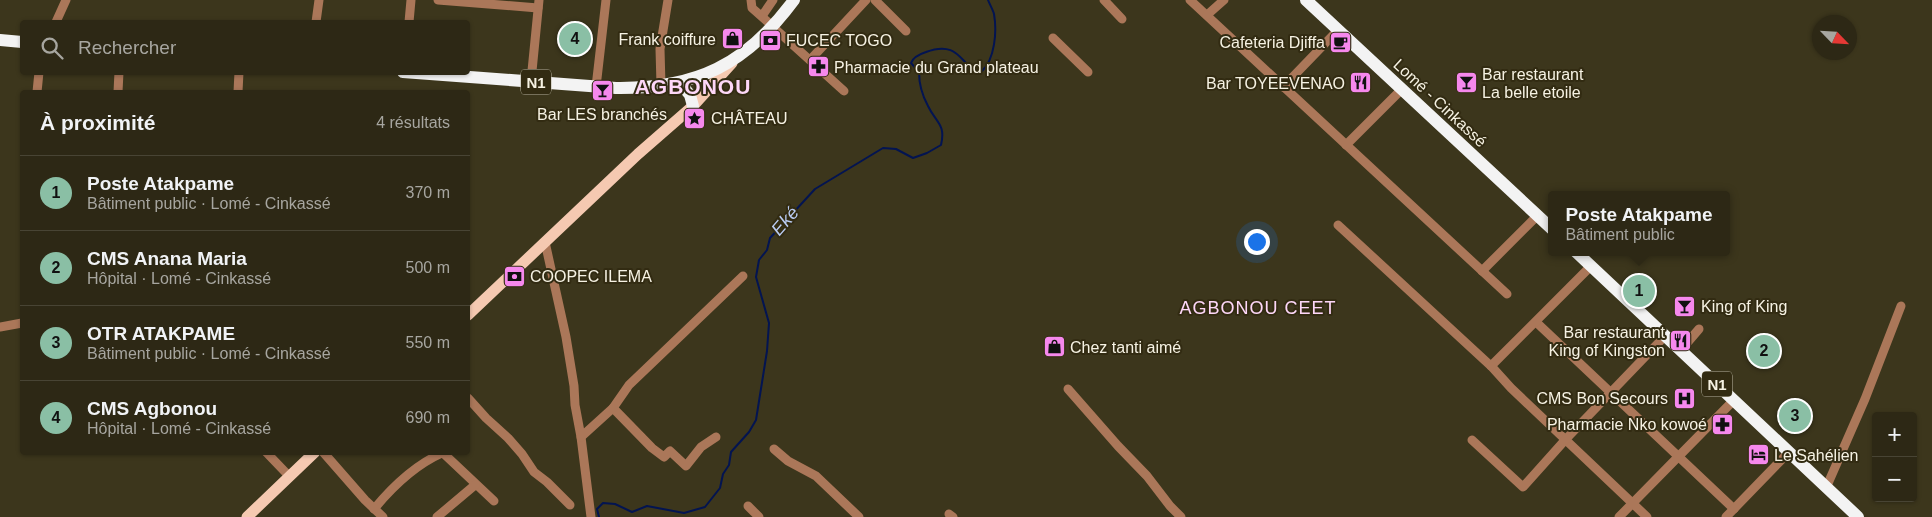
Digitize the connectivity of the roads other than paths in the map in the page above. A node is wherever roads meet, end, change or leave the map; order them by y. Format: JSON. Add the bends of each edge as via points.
{"nodes":[{"id":1,"x":66,"y":0,"type":"edge"},
{"id":2,"x":319,"y":0,"type":"edge"},
{"id":3,"x":411,"y":0,"type":"edge"},
{"id":4,"x":438,"y":0,"type":"edge"},
{"id":5,"x":606,"y":0,"type":"edge"},
{"id":6,"x":668,"y":0,"type":"edge"},
{"id":7,"x":751,"y":0,"type":"edge"},
{"id":8,"x":773,"y":0,"type":"edge"},
{"id":9,"x":789,"y":0,"type":"edge"},
{"id":10,"x":866,"y":0,"type":"edge"},
{"id":11,"x":875,"y":0,"type":"edge"},
{"id":12,"x":1104,"y":0,"type":"edge"},
{"id":13,"x":1190,"y":0,"type":"edge"},
{"id":14,"x":1224,"y":0,"type":"edge"},
{"id":15,"x":1306,"y":0,"type":"edge"},
{"id":16,"x":476,"y":2,"type":"edge"},
{"id":17,"x":539,"y":4,"type":"edge"},
{"id":18,"x":1207,"y":16,"type":"junction"},
{"id":19,"x":1122,"y":19,"type":"dead end"},
{"id":20,"x":57,"y":20,"type":"edge"},
{"id":21,"x":316,"y":20,"type":"edge"},
{"id":22,"x":409,"y":20,"type":"edge"},
{"id":23,"x":768,"y":22,"type":"junction"},
{"id":24,"x":1338,"y":30,"type":"junction"},
{"id":25,"x":906,"y":31,"type":"dead end"},
{"id":26,"x":1053,"y":38,"type":"dead end"},
{"id":27,"x":0,"y":40,"type":"edge"},
{"id":28,"x":20,"y":42,"type":"edge"},
{"id":29,"x":735,"y":58,"type":"junction"},
{"id":30,"x":810,"y":60,"type":"junction"},
{"id":31,"x":1088,"y":72,"type":"dead end"},
{"id":32,"x":39,"y":75,"type":"edge"},
{"id":33,"x":119,"y":75,"type":"edge"},
{"id":34,"x":239,"y":75,"type":"edge"},
{"id":35,"x":441,"y":75,"type":"edge"},
{"id":36,"x":531,"y":82,"type":"junction"},
{"id":37,"x":670,"y":85,"type":"junction"},
{"id":38,"x":596,"y":87,"type":"junction"},
{"id":39,"x":1283,"y":87,"type":"junction"},
{"id":40,"x":1402,"y":89,"type":"junction"},
{"id":41,"x":37,"y":90,"type":"edge"},
{"id":42,"x":118,"y":90,"type":"edge"},
{"id":43,"x":238,"y":90,"type":"edge"},
{"id":44,"x":844,"y":91,"type":"dead end"},
{"id":45,"x":693,"y":106,"type":"junction"},
{"id":46,"x":1346,"y":145,"type":"junction"},
{"id":47,"x":1537,"y":216,"type":"junction"},
{"id":48,"x":1338,"y":225,"type":"dead end"},
{"id":49,"x":1548,"y":226,"type":"edge"},
{"id":50,"x":545,"y":242,"type":"junction"},
{"id":51,"x":1580,"y":256,"type":"edge"},
{"id":52,"x":1591,"y":266,"type":"junction"},
{"id":53,"x":1482,"y":271,"type":"junction"},
{"id":54,"x":743,"y":276,"type":"dead end"},
{"id":55,"x":1507,"y":294,"type":"dead end"},
{"id":56,"x":1901,"y":306,"type":"dead end"},
{"id":57,"x":470,"y":313,"type":"edge"},
{"id":58,"x":20,"y":322,"type":"edge"},
{"id":59,"x":1536,"y":322,"type":"junction"},
{"id":60,"x":0,"y":327,"type":"edge"},
{"id":61,"x":1699,"y":329,"type":"dead end"},
{"id":62,"x":1665,"y":336,"type":"junction"},
{"id":63,"x":1681,"y":350,"type":"junction"},
{"id":64,"x":1491,"y":366,"type":"junction"},
{"id":65,"x":1068,"y":389,"type":"dead end"},
{"id":66,"x":1609,"y":393,"type":"junction"},
{"id":67,"x":470,"y":400,"type":"edge"},
{"id":68,"x":1734,"y":400,"type":"junction"},
{"id":69,"x":613,"y":408,"type":"junction"},
{"id":70,"x":716,"y":436,"type":"dead end"},
{"id":71,"x":581,"y":437,"type":"junction"},
{"id":72,"x":1566,"y":439,"type":"junction"},
{"id":73,"x":1472,"y":440,"type":"dead end"},
{"id":74,"x":774,"y":449,"type":"dead end"},
{"id":75,"x":1789,"y":452,"type":"junction"},
{"id":76,"x":269,"y":455,"type":"edge"},
{"id":77,"x":312,"y":455,"type":"edge"},
{"id":78,"x":326,"y":455,"type":"edge"},
{"id":79,"x":439,"y":455,"type":"edge"},
{"id":80,"x":444,"y":455,"type":"edge"},
{"id":81,"x":1679,"y":457,"type":"junction"},
{"id":82,"x":289,"y":476,"type":"junction"},
{"id":83,"x":476,"y":485,"type":"junction"},
{"id":84,"x":1826,"y":488,"type":"junction"},
{"id":85,"x":494,"y":501,"type":"dead end"},
{"id":86,"x":1632,"y":504,"type":"junction"},
{"id":87,"x":570,"y":505,"type":"dead end"},
{"id":88,"x":748,"y":506,"type":"dead end"},
{"id":89,"x":374,"y":509,"type":"junction"},
{"id":90,"x":1734,"y":509,"type":"junction"},
{"id":91,"x":590,"y":515,"type":"edge"},
{"id":92,"x":246,"y":517,"type":"edge"},
{"id":93,"x":383,"y":517,"type":"edge"},
{"id":94,"x":437,"y":517,"type":"edge"},
{"id":95,"x":759,"y":517,"type":"edge"},
{"id":96,"x":859,"y":517,"type":"edge"},
{"id":97,"x":1181,"y":517,"type":"edge"},
{"id":98,"x":1619,"y":517,"type":"edge"},
{"id":99,"x":1647,"y":517,"type":"edge"},
{"id":100,"x":1726,"y":517,"type":"edge"},
{"id":101,"x":1858,"y":517,"type":"edge"}],
"edges":[{"from":1,"to":20,"type":"street"},
{"from":2,"to":21,"type":"street"},
{"from":3,"to":22,"type":"street"},
{"from":4,"to":16,"type":"street"},
{"from":5,"to":38,"type":"street"},
{"from":6,"to":37,"type":"street","via":[[660,49]]},
{"from":7,"to":23,"type":"street","via":[[752,8]]},
{"from":8,"to":23,"type":"street"},
{"from":9,"to":23,"type":"highway","number":"N1"},
{"from":10,"to":30,"type":"street"},
{"from":11,"to":25,"type":"street"},
{"from":12,"to":19,"type":"street"},
{"from":13,"to":18,"type":"street"},
{"from":14,"to":18,"type":"street"},
{"from":15,"to":24,"type":"highway","name":"Lomé - Cinkassé"},
{"from":16,"to":17,"type":"street"},
{"from":17,"to":36,"type":"street"},
{"from":18,"to":39,"type":"street"},
{"from":23,"to":29,"type":"highway","number":"N1"},
{"from":23,"to":30,"type":"street"},
{"from":23,"to":37,"type":"highway","number":"N1","via":[[750,42],[723,60]]},
{"from":24,"to":39,"type":"street"},
{"from":24,"to":40,"type":"highway","name":"Lomé - Cinkassé"},
{"from":26,"to":31,"type":"street"},
{"from":27,"to":28,"type":"highway"},
{"from":29,"to":37,"type":"highway","number":"N1","via":[[712,72]]},
{"from":29,"to":45,"type":"main road"},
{"from":30,"to":44,"type":"street"},
{"from":32,"to":41,"type":"street"},
{"from":33,"to":42,"type":"street"},
{"from":34,"to":43,"type":"street"},
{"from":35,"to":36,"type":"highway","number":"N1"},
{"from":36,"to":38,"type":"highway","number":"N1"},
{"from":37,"to":38,"type":"highway","number":"N1"},
{"from":37,"to":45,"type":"highway","via":[[690,95]]},
{"from":39,"to":46,"type":"street"},
{"from":40,"to":46,"type":"street"},
{"from":40,"to":47,"type":"highway","name":"Lomé - Cinkassé"},
{"from":45,"to":50,"type":"main road"},
{"from":46,"to":53,"type":"street"},
{"from":47,"to":49,"type":"highway","name":"Lomé - Cinkassé"},
{"from":47,"to":53,"type":"street"},
{"from":48,"to":64,"type":"street"},
{"from":50,"to":57,"type":"main road"},
{"from":50,"to":71,"type":"street","via":[[566,337]]},
{"from":51,"to":52,"type":"highway","number":"N1"},
{"from":52,"to":59,"type":"street"},
{"from":52,"to":62,"type":"highway","number":"N1"},
{"from":53,"to":55,"type":"street"},
{"from":54,"to":69,"type":"street","via":[[629,385]]},
{"from":56,"to":84,"type":"street"},
{"from":58,"to":60,"type":"street"},
{"from":59,"to":64,"type":"street"},
{"from":59,"to":66,"type":"street"},
{"from":61,"to":63,"type":"street"},
{"from":62,"to":63,"type":"highway","number":"N1"},
{"from":62,"to":66,"type":"street"},
{"from":63,"to":68,"type":"highway","number":"N1"},
{"from":64,"to":72,"type":"street"},
{"from":65,"to":97,"type":"street"},
{"from":66,"to":72,"type":"street"},
{"from":66,"to":81,"type":"street"},
{"from":67,"to":87,"type":"street","via":[[508,438],[534,472]]},
{"from":68,"to":75,"type":"highway","number":"N1"},
{"from":68,"to":81,"type":"street"},
{"from":69,"to":70,"type":"street","via":[[652,448],[664,457],[670,451],[686,466],[701,446]]},
{"from":69,"to":71,"type":"street"},
{"from":71,"to":91,"type":"street"},
{"from":72,"to":73,"type":"street","via":[[1523,487]]},
{"from":72,"to":86,"type":"street"},
{"from":74,"to":96,"type":"street","via":[[792,464],[816,476]]},
{"from":75,"to":84,"type":"highway","number":"N1"},
{"from":75,"to":90,"type":"street"},
{"from":76,"to":82,"type":"street"},
{"from":77,"to":82,"type":"main road"},
{"from":78,"to":89,"type":"street"},
{"from":79,"to":89,"type":"street","via":[[408,473]]},
{"from":80,"to":83,"type":"street"},
{"from":81,"to":86,"type":"street"},
{"from":81,"to":90,"type":"street"},
{"from":82,"to":92,"type":"main road"},
{"from":83,"to":85,"type":"street"},
{"from":83,"to":94,"type":"street"},
{"from":84,"to":101,"type":"highway","number":"N1"},
{"from":86,"to":98,"type":"street"},
{"from":86,"to":99,"type":"street"},
{"from":88,"to":95,"type":"street"},
{"from":89,"to":93,"type":"street"},
{"from":90,"to":100,"type":"street"}]}
